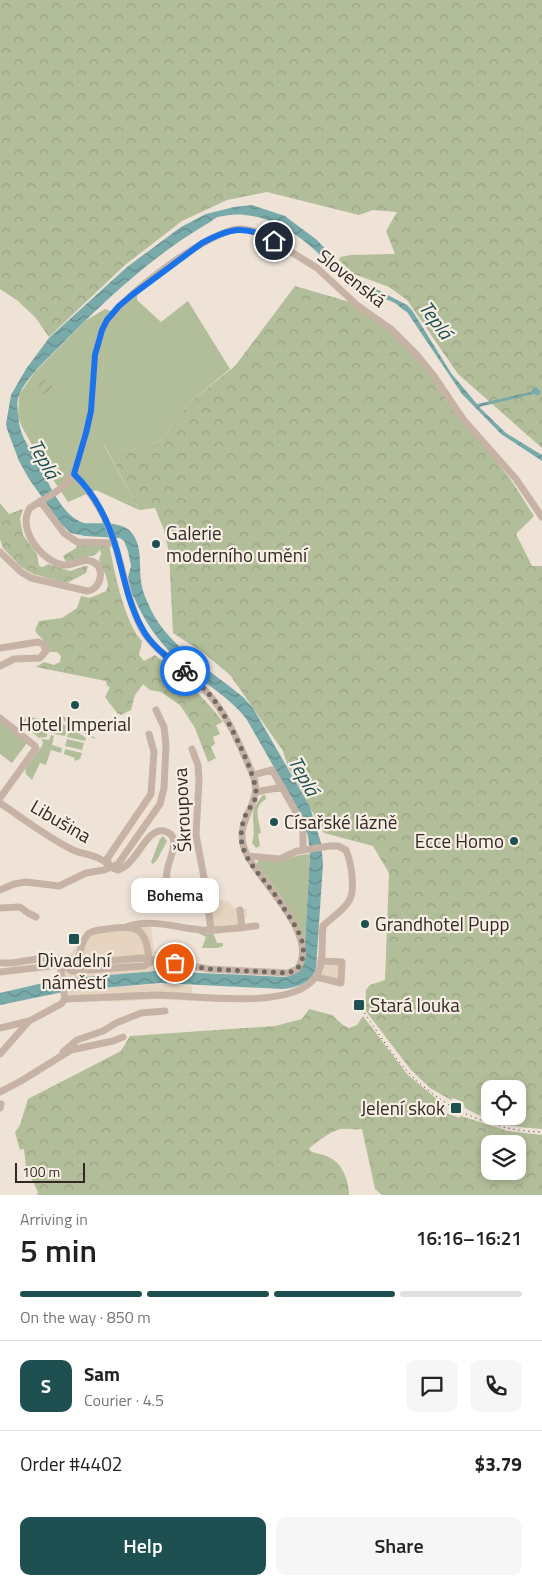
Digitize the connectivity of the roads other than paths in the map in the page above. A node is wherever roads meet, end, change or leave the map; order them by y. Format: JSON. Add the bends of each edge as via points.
{"nodes":[{"id":1,"x":74,"y":474,"type":"junction"},
{"id":2,"x":41,"y":500,"type":"junction"},
{"id":3,"x":542,"y":517,"type":"edge"},
{"id":4,"x":114,"y":540,"type":"junction"},
{"id":5,"x":0,"y":552,"type":"edge"},
{"id":6,"x":0,"y":648,"type":"edge"},
{"id":7,"x":0,"y":666,"type":"edge"},
{"id":8,"x":156,"y":710,"type":"dead end"},
{"id":9,"x":0,"y":718,"type":"edge"},
{"id":10,"x":149,"y":734,"type":"dead end"},
{"id":11,"x":192,"y":749,"type":"dead end"},
{"id":12,"x":253,"y":775,"type":"junction"},
{"id":13,"x":282,"y":788,"type":"junction"},
{"id":14,"x":256,"y":792,"type":"junction"},
{"id":15,"x":151,"y":794,"type":"junction"},
{"id":16,"x":162,"y":797,"type":"junction"},
{"id":17,"x":0,"y":798,"type":"edge"},
{"id":18,"x":0,"y":803,"type":"edge"},
{"id":19,"x":306,"y":850,"type":"junction"},
{"id":20,"x":248,"y":856,"type":"junction"},
{"id":21,"x":110,"y":867,"type":"junction"},
{"id":22,"x":1,"y":888,"type":"edge"},
{"id":23,"x":207,"y":900,"type":"junction"},
{"id":24,"x":0,"y":908,"type":"edge"},
{"id":25,"x":240,"y":910,"type":"dead end"},
{"id":26,"x":36,"y":917,"type":"dead end"},
{"id":27,"x":256,"y":926,"type":"dead end"},
{"id":28,"x":126,"y":927,"type":"junction"},
{"id":29,"x":242,"y":928,"type":"junction"},
{"id":30,"x":211,"y":930,"type":"junction"},
{"id":31,"x":152,"y":959,"type":"junction"},
{"id":32,"x":320,"y":961,"type":"junction"},
{"id":33,"x":0,"y":963,"type":"edge"},
{"id":34,"x":78,"y":963,"type":"junction"},
{"id":35,"x":62,"y":965,"type":"junction"},
{"id":36,"x":0,"y":972,"type":"edge"},
{"id":37,"x":316,"y":977,"type":"junction"},
{"id":38,"x":64,"y":995,"type":"junction"},
{"id":39,"x":165,"y":1011,"type":"dead end"},
{"id":40,"x":29,"y":1020,"type":"junction"},
{"id":41,"x":0,"y":1028,"type":"edge"},
{"id":42,"x":123,"y":1036,"type":"dead end"},
{"id":43,"x":0,"y":1054,"type":"edge"},
{"id":44,"x":58,"y":1058,"type":"junction"},
{"id":45,"x":0,"y":1092,"type":"edge"}],
"edges":[{"from":1,"to":2,"type":"street","via":[[68,482]]},
{"from":1,"to":3,"type":"street","name":"Slovenská","via":[[91,411],[95,355],[107,320],[132,295],[194,248],[223,233],[246,229],[264,235],[314,266],[357,305],[391,329],[434,376],[463,418],[516,479]]},
{"from":1,"to":4,"type":"street","via":[[88,490]]},
{"from":2,"to":4,"type":"street","via":[[64,534],[77,542]]},
{"from":2,"to":5,"type":"street","via":[[30,508],[26,517],[30,537],[54,563],[70,566],[84,561],[94,562],[100,574],[97,587],[87,591],[31,578]]},
{"from":4,"to":12,"type":"street","via":[[128,597],[142,630],[216,703]]},
{"from":6,"to":7,"type":"street","via":[[38,642],[46,651],[40,658],[14,659]]},
{"from":8,"to":16,"type":"street","via":[[164,728],[166,745]]},
{"from":9,"to":17,"type":"street","via":[[36,746],[36,751]]},
{"from":10,"to":15,"type":"street","via":[[154,752]]},
{"from":11,"to":23,"type":"street","name":"Škroupova","via":[[200,780],[196,835]]},
{"from":12,"to":13,"type":"street","via":[[272,770]]},
{"from":12,"to":14,"type":"street"},
{"from":13,"to":14,"type":"street"},
{"from":13,"to":19,"type":"street","via":[[300,819]]},
{"from":14,"to":20,"type":"street","via":[[242,826],[242,845]]},
{"from":15,"to":16,"type":"street"},
{"from":15,"to":21,"type":"street","via":[[107,859]]},
{"from":16,"to":21,"type":"street","via":[[118,864]]},
{"from":18,"to":21,"type":"street","name":"Libušina","via":[[65,846],[102,859]]},
{"from":19,"to":20,"type":"street","via":[[280,858]]},
{"from":19,"to":32,"type":"street","via":[[338,846],[346,850],[352,868],[351,898],[323,926]]},
{"from":20,"to":31,"type":"street","via":[[302,938],[300,966],[288,973],[251,972]]},
{"from":21,"to":22,"type":"street","name":"Libušina","via":[[86,873],[59,886],[26,882]]},
{"from":21,"to":23,"type":"street","via":[[124,868],[152,834],[167,832],[175,844],[166,880]]},
{"from":23,"to":30,"type":"street","name":"Škroupova"},
{"from":24,"to":26,"type":"street","via":[[20,907]]},
{"from":25,"to":29,"type":"street"},
{"from":27,"to":29,"type":"street"},
{"from":28,"to":30,"type":"street","via":[[168,924]]},
{"from":28,"to":31,"type":"street","via":[[132,927],[143,935]]},
{"from":28,"to":34,"type":"street","via":[[92,932],[84,940]]},
{"from":29,"to":30,"type":"street"},
{"from":31,"to":34,"type":"street"},
{"from":31,"to":35,"type":"street","via":[[144,966],[72,971]]},
{"from":32,"to":37,"type":"street"},
{"from":32,"to":37,"type":"street","via":[[342,962],[341,982]]},
{"from":33,"to":35,"type":"street","via":[[50,958]]},
{"from":34,"to":35,"type":"street"},
{"from":35,"to":36,"type":"street"},
{"from":35,"to":38,"type":"street"},
{"from":37,"to":38,"type":"street","via":[[297,990],[262,998]]},
{"from":38,"to":40,"type":"street","via":[[62,1004]]},
{"from":39,"to":44,"type":"street","via":[[140,1013],[77,1040]]},
{"from":40,"to":41,"type":"street"},
{"from":40,"to":43,"type":"street"},
{"from":42,"to":44,"type":"street","via":[[71,1050]]},
{"from":44,"to":45,"type":"street"}]}
